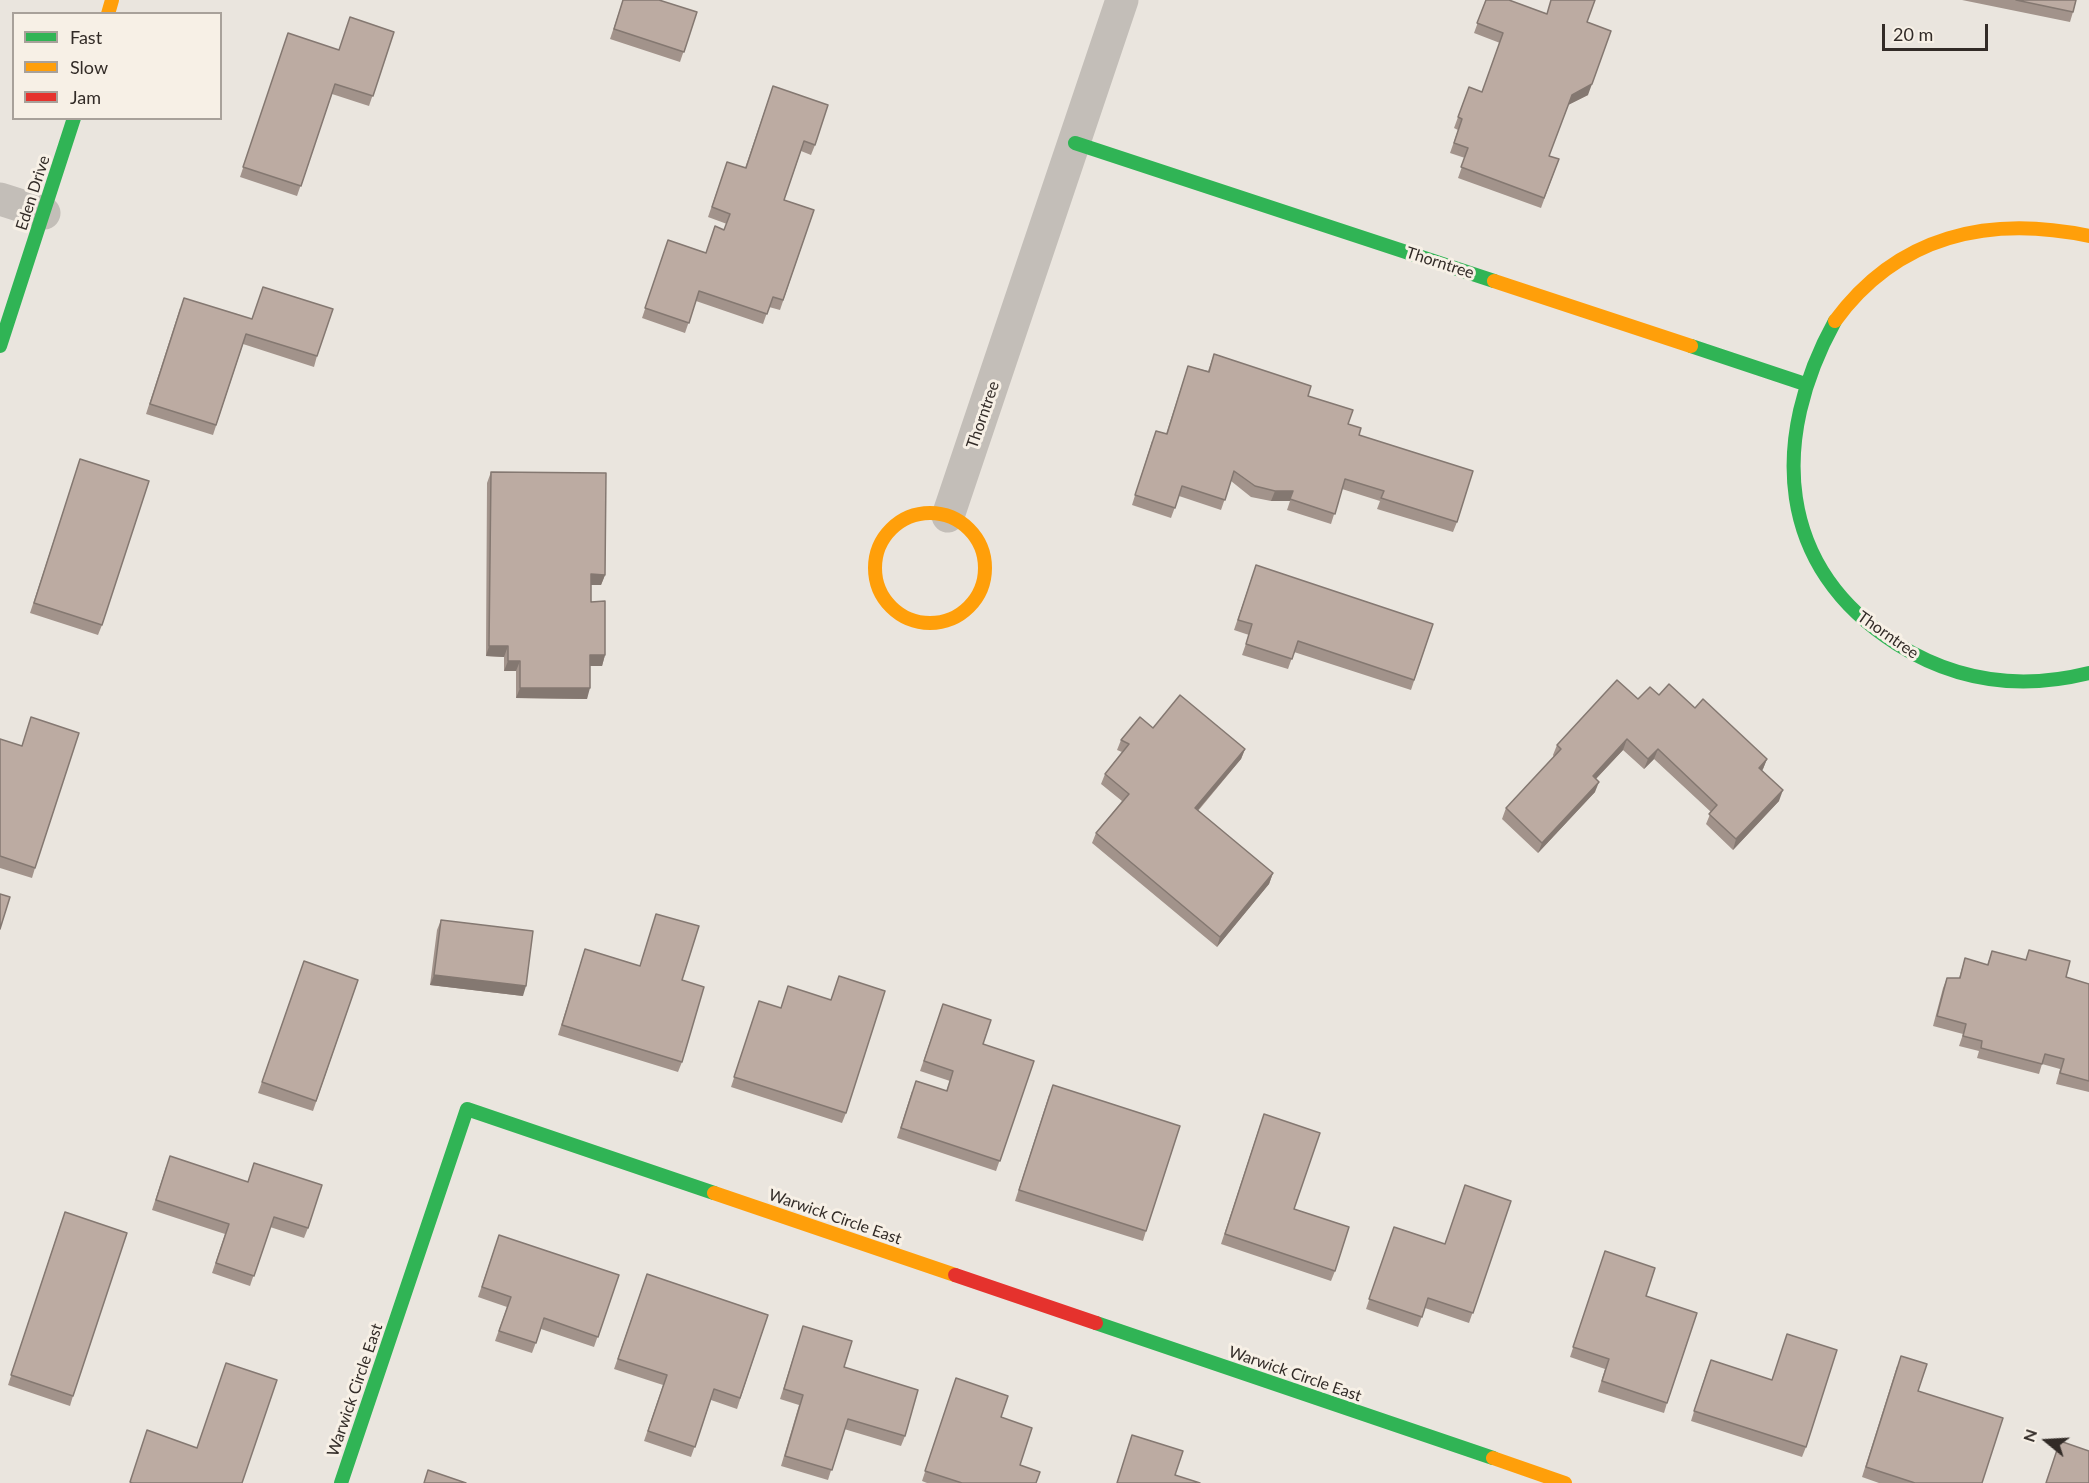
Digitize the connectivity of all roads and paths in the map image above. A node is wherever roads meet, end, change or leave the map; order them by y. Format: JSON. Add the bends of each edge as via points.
{"nodes":[{"id":1,"x":1122,"y":0,"type":"edge"},
{"id":2,"x":73,"y":120,"type":"edge"},
{"id":3,"x":1076,"y":142,"type":"junction"},
{"id":4,"x":0,"y":199,"type":"edge"},
{"id":5,"x":44,"y":213,"type":"junction"},
{"id":6,"x":2089,"y":236,"type":"edge"},
{"id":7,"x":0,"y":346,"type":"edge"},
{"id":8,"x":1805,"y":384,"type":"junction"},
{"id":9,"x":948,"y":516,"type":"junction"},
{"id":10,"x":2089,"y":673,"type":"edge"},
{"id":11,"x":341,"y":1483,"type":"edge"},
{"id":12,"x":1565,"y":1483,"type":"edge"}],
"edges":[{"from":1,"to":3,"type":"street","name":"Thorntree"},
{"from":2,"to":5,"type":"street","name":"Eden Drive"},
{"from":3,"to":8,"type":"street","name":"Thorntree"},
{"from":3,"to":9,"type":"street","name":"Thorntree"},
{"from":4,"to":5,"type":"street"},
{"from":5,"to":7,"type":"street","name":"Eden Drive"},
{"from":6,"to":8,"type":"street","name":"Thorntree","via":[[2024,226],[1989,228],[1953,235],[1910,254],[1862,290],[1838,318]]},
{"from":8,"to":10,"type":"street","name":"Thorntree","via":[[1795,448],[1798,510],[1808,543],[1824,574],[1866,623],[1920,658],[1981,679],[2045,682]]},
{"from":9,"to":9,"type":"street","via":[[912,516],[896,525],[880,547],[875,574],[880,591],[891,607],[922,623],[940,623],[964,611],[981,590],[984,554],[977,538],[964,524]]},
{"from":11,"to":12,"type":"street","name":"Warwick Circle East","via":[[467,1110]]}]}
